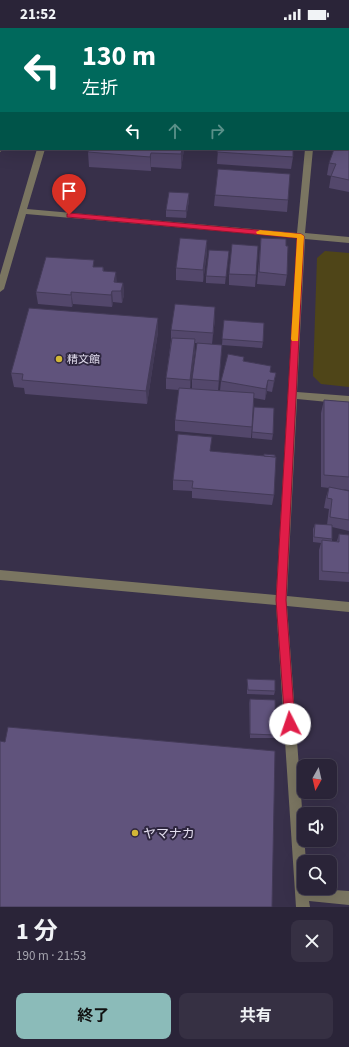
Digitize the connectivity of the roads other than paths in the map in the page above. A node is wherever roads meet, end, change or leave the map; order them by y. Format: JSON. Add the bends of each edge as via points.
{"nodes":[{"id":1,"x":41,"y":150,"type":"edge"},
{"id":2,"x":309,"y":150,"type":"edge"},
{"id":3,"x":23,"y":211,"type":"junction"},
{"id":4,"x":301,"y":236,"type":"junction"},
{"id":5,"x":349,"y":240,"type":"edge"},
{"id":6,"x":0,"y":289,"type":"edge"},
{"id":7,"x":292,"y":395,"type":"junction"},
{"id":8,"x":349,"y":400,"type":"edge"},
{"id":9,"x":0,"y":575,"type":"edge"},
{"id":10,"x":281,"y":600,"type":"junction"},
{"id":11,"x":349,"y":607,"type":"edge"},
{"id":12,"x":299,"y":855,"type":"edge"},
{"id":13,"x":302,"y":895,"type":"edge"},
{"id":14,"x":321,"y":895,"type":"edge"},
{"id":15,"x":349,"y":898,"type":"edge"},
{"id":16,"x":303,"y":907,"type":"edge"}],
"edges":[{"from":1,"to":3,"type":"street"},
{"from":2,"to":4,"type":"street"},
{"from":3,"to":4,"type":"street"},
{"from":3,"to":6,"type":"street"},
{"from":4,"to":5,"type":"street"},
{"from":4,"to":7,"type":"street"},
{"from":7,"to":8,"type":"street"},
{"from":7,"to":10,"type":"street"},
{"from":9,"to":10,"type":"street"},
{"from":10,"to":11,"type":"street"},
{"from":10,"to":12,"type":"street"},
{"from":13,"to":16,"type":"street"},
{"from":14,"to":15,"type":"street"}]}
